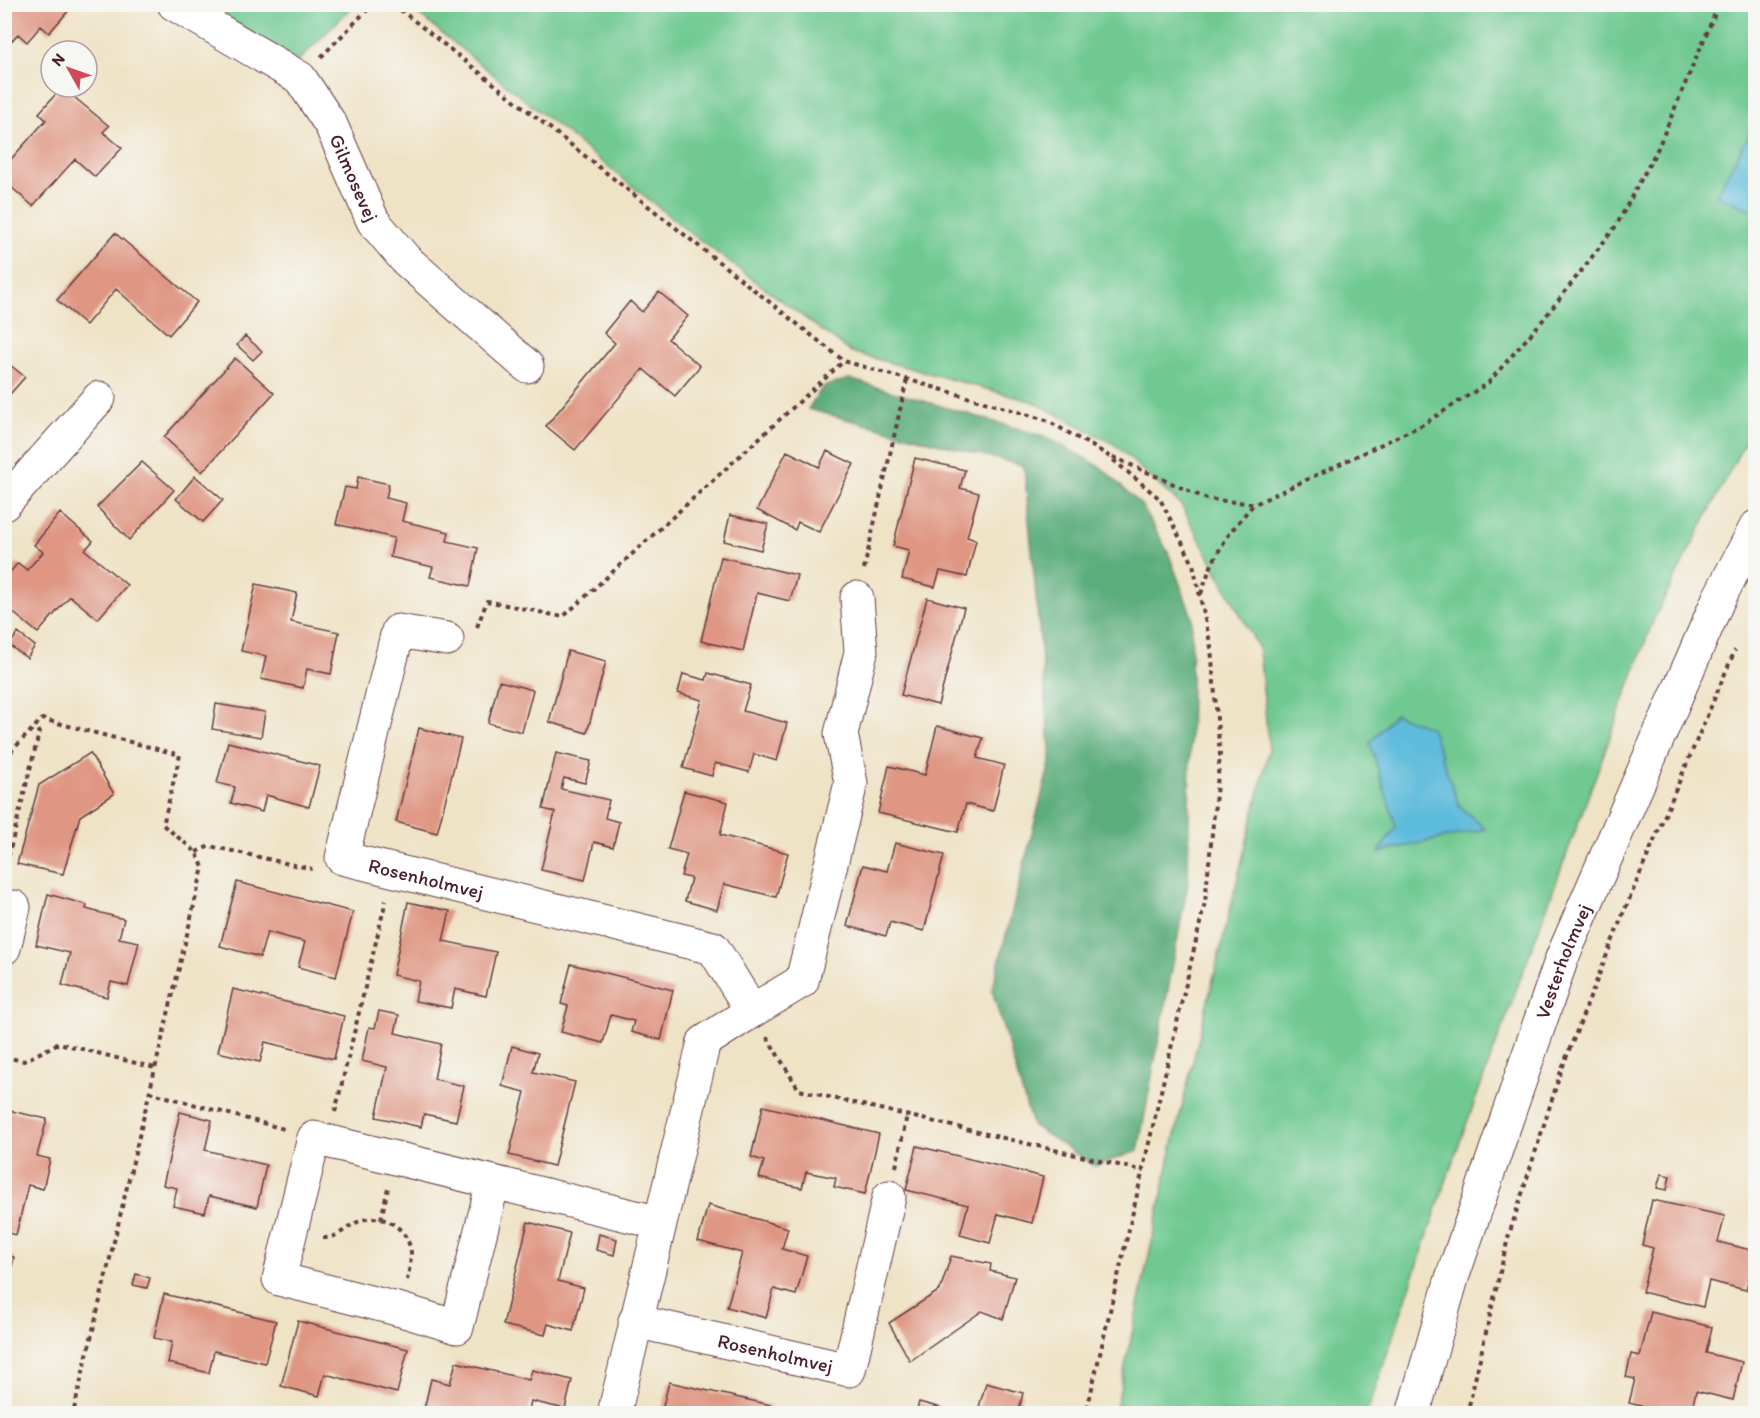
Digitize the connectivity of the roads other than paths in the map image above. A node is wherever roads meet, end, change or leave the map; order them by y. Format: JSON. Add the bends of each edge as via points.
{"nodes":[{"id":1,"x":174,"y":4,"type":"edge"},
{"id":2,"x":527,"y":366,"type":"dead end"},
{"id":3,"x":99,"y":398,"type":"dead end"},
{"id":4,"x":4,"y":504,"type":"edge"},
{"id":5,"x":1755,"y":527,"type":"edge"},
{"id":6,"x":857,"y":598,"type":"road end"},
{"id":7,"x":447,"y":639,"type":"road end"},
{"id":8,"x":14,"y":908,"type":"dead end"},
{"id":9,"x":4,"y":948,"type":"edge"},
{"id":10,"x":752,"y":1011,"type":"junction"},
{"id":11,"x":494,"y":1182,"type":"junction"},
{"id":12,"x":889,"y":1197,"type":"road end"},
{"id":13,"x":660,"y":1223,"type":"junction"},
{"id":14,"x":634,"y":1321,"type":"junction"},
{"id":15,"x":614,"y":1413,"type":"edge"},
{"id":16,"x":1413,"y":1413,"type":"edge"}],
"edges":[{"from":1,"to":2,"type":"street","name":"Gilmosevej","via":[[300,78],[331,125],[373,221],[406,260]]},
{"from":3,"to":4,"type":"street"},
{"from":5,"to":16,"type":"street","name":"Vesterholmvej","via":[[1719,598],[1562,958],[1452,1278]]},
{"from":6,"to":10,"type":"street","via":[[861,652],[841,734],[851,783],[805,970],[802,981]]},
{"from":7,"to":10,"type":"street","name":"Rosenholmvej","via":[[398,631],[342,858],[713,948]]},
{"from":8,"to":9,"type":"street"},
{"from":10,"to":13,"type":"street","via":[[704,1042]]},
{"from":11,"to":11,"type":"street","via":[[457,1327],[279,1279],[314,1138]]},
{"from":11,"to":13,"type":"street"},
{"from":12,"to":14,"type":"street","name":"Rosenholmvej","via":[[849,1370]]},
{"from":13,"to":14,"type":"street"},
{"from":14,"to":15,"type":"street"}]}
